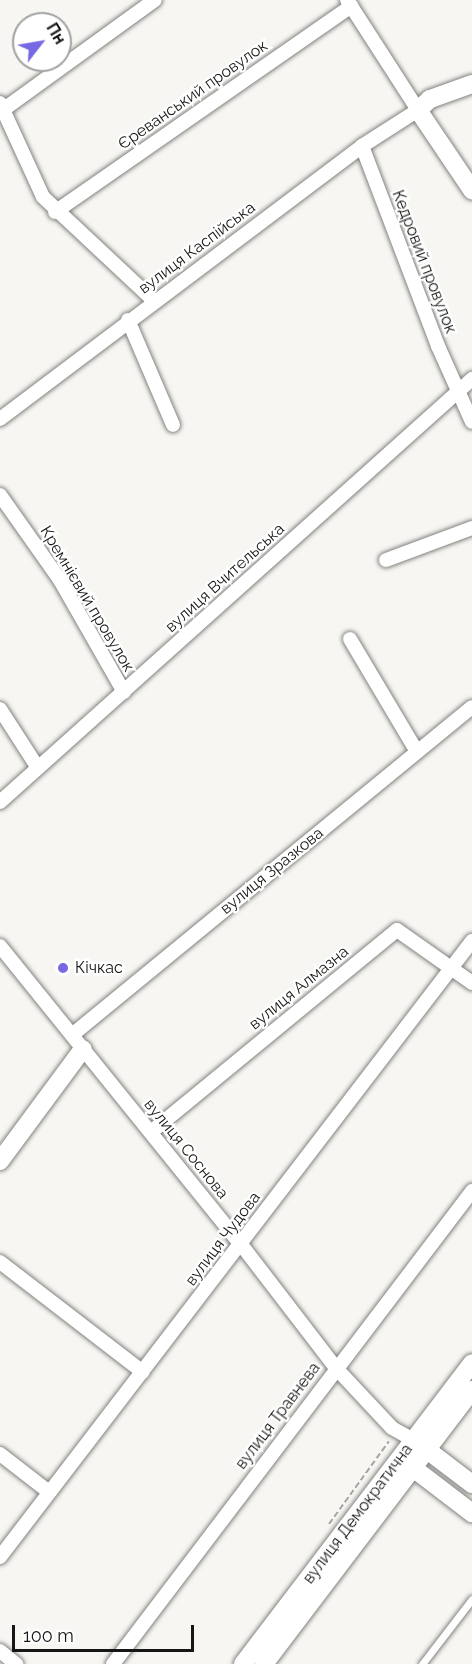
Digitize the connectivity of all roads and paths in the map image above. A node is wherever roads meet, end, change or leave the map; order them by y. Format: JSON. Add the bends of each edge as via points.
{"nodes":[{"id":1,"x":155,"y":0,"type":"edge"},
{"id":2,"x":349,"y":3,"type":"edge"},
{"id":3,"x":472,"y":84,"type":"edge"},
{"id":4,"x":1,"y":108,"type":"edge"},
{"id":5,"x":418,"y":110,"type":"junction"},
{"id":6,"x":362,"y":146,"type":"junction"},
{"id":7,"x":472,"y":190,"type":"edge"},
{"id":8,"x":55,"y":212,"type":"junction"},
{"id":9,"x":154,"y":301,"type":"junction"},
{"id":10,"x":128,"y":320,"type":"junction"},
{"id":11,"x":472,"y":379,"type":"edge"},
{"id":12,"x":460,"y":392,"type":"junction"},
{"id":13,"x":0,"y":419,"type":"edge"},
{"id":14,"x":472,"y":422,"type":"edge"},
{"id":15,"x":173,"y":425,"type":"dead end"},
{"id":16,"x":0,"y":495,"type":"edge"},
{"id":17,"x":472,"y":528,"type":"edge"},
{"id":18,"x":386,"y":560,"type":"dead end"},
{"id":19,"x":350,"y":639,"type":"dead end"},
{"id":20,"x":124,"y":692,"type":"junction"},
{"id":21,"x":472,"y":707,"type":"edge"},
{"id":22,"x":0,"y":709,"type":"edge"},
{"id":23,"x":417,"y":752,"type":"junction"},
{"id":24,"x":38,"y":768,"type":"junction"},
{"id":25,"x":0,"y":802,"type":"edge"},
{"id":26,"x":472,"y":941,"type":"edge"},
{"id":27,"x":0,"y":946,"type":"edge"},
{"id":28,"x":452,"y":967,"type":"junction"},
{"id":29,"x":472,"y":983,"type":"edge"},
{"id":30,"x":77,"y":1042,"type":"junction"},
{"id":31,"x":151,"y":1132,"type":"junction"},
{"id":32,"x":0,"y":1161,"type":"edge"},
{"id":33,"x":472,"y":1191,"type":"edge"},
{"id":34,"x":240,"y":1243,"type":"junction"},
{"id":35,"x":0,"y":1262,"type":"edge"},
{"id":36,"x":472,"y":1363,"type":"edge"},
{"id":37,"x":335,"y":1367,"type":"junction"},
{"id":38,"x":143,"y":1372,"type":"junction"},
{"id":39,"x":472,"y":1390,"type":"edge"},
{"id":40,"x":392,"y":1428,"type":"junction"},
{"id":41,"x":421,"y":1445,"type":"junction"},
{"id":42,"x":0,"y":1454,"type":"edge"},
{"id":43,"x":406,"y":1463,"type":"junction"},
{"id":44,"x":472,"y":1484,"type":"edge"},
{"id":45,"x":49,"y":1492,"type":"junction"},
{"id":46,"x":472,"y":1513,"type":"edge"},
{"id":47,"x":0,"y":1557,"type":"edge"},
{"id":48,"x":472,"y":1599,"type":"edge"},
{"id":49,"x":0,"y":1651,"type":"edge"},
{"id":50,"x":16,"y":1664,"type":"edge"},
{"id":51,"x":113,"y":1664,"type":"edge"},
{"id":52,"x":243,"y":1664,"type":"edge"},
{"id":53,"x":264,"y":1664,"type":"edge"},
{"id":54,"x":422,"y":1664,"type":"edge"}],
"edges":[{"from":1,"to":4,"type":"street"},
{"from":2,"to":5,"type":"street"},
{"from":2,"to":8,"type":"street","name":"Єреванський провулок"},
{"from":3,"to":5,"type":"street","via":[[430,99]]},
{"from":4,"to":8,"type":"street","via":[[43,197]]},
{"from":5,"to":6,"type":"street","name":"вулиця Каспійська"},
{"from":5,"to":7,"type":"street"},
{"from":6,"to":9,"type":"street","name":"вулиця Каспійська"},
{"from":6,"to":12,"type":"street","name":"Кедровий провулок","via":[[438,346]]},
{"from":8,"to":9,"type":"street"},
{"from":9,"to":10,"type":"street","name":"вулиця Каспійська"},
{"from":10,"to":13,"type":"street","name":"вулиця Каспійська"},
{"from":10,"to":15,"type":"street"},
{"from":11,"to":12,"type":"street","name":"вулиця Вчительська"},
{"from":12,"to":14,"type":"street","name":"Кедровий провулок"},
{"from":12,"to":20,"type":"street","name":"вулиця Вчительська"},
{"from":16,"to":20,"type":"street","name":"Кремнієвий провулок","via":[[53,570]]},
{"from":17,"to":18,"type":"street"},
{"from":19,"to":23,"type":"street"},
{"from":20,"to":24,"type":"street","name":"вулиця Вчительська"},
{"from":21,"to":23,"type":"street","name":"вулиця Зразкова"},
{"from":22,"to":24,"type":"street"},
{"from":23,"to":30,"type":"street","name":"вулиця Зразкова"},
{"from":24,"to":25,"type":"street","name":"вулиця Вчительська"},
{"from":26,"to":28,"type":"street","name":"вулиця Чудова"},
{"from":27,"to":30,"type":"street","name":"вулиця Соснова"},
{"from":28,"to":29,"type":"street","name":"вулиця Алмазна"},
{"from":28,"to":31,"type":"street","name":"вулиця Алмазна","via":[[401,930],[393,932]]},
{"from":28,"to":34,"type":"street","name":"вулиця Чудова"},
{"from":30,"to":31,"type":"street","name":"вулиця Соснова"},
{"from":30,"to":32,"type":"street","name":"вулиця Зразкова"},
{"from":31,"to":34,"type":"street","name":"вулиця Соснова"},
{"from":33,"to":37,"type":"street","name":"вулиця Травнева"},
{"from":34,"to":37,"type":"street","name":"вулиця Соснова"},
{"from":34,"to":38,"type":"street","name":"вулиця Чудова"},
{"from":35,"to":38,"type":"street"},
{"from":36,"to":41,"type":"street","name":"вулиця Демократична"},
{"from":37,"to":40,"type":"street","name":"вулиця Соснова"},
{"from":37,"to":51,"type":"street","name":"вулиця Травнева"},
{"from":38,"to":45,"type":"street","name":"вулиця Чудова"},
{"from":39,"to":41,"type":"street","name":"вулиця Демократична"},
{"from":40,"to":41,"type":"street"},
{"from":40,"to":43,"type":"street"},
{"from":41,"to":43,"type":"street","name":"вулиця Демократична"},
{"from":41,"to":44,"type":"street"},
{"from":42,"to":45,"type":"street"},
{"from":43,"to":46,"type":"street"},
{"from":43,"to":52,"type":"street","name":"вулиця Демократична"},
{"from":43,"to":53,"type":"street","name":"вулиця Демократична"},
{"from":45,"to":47,"type":"street","name":"вулиця Чудова"},
{"from":48,"to":54,"type":"lane"},
{"from":49,"to":50,"type":"street"}]}
